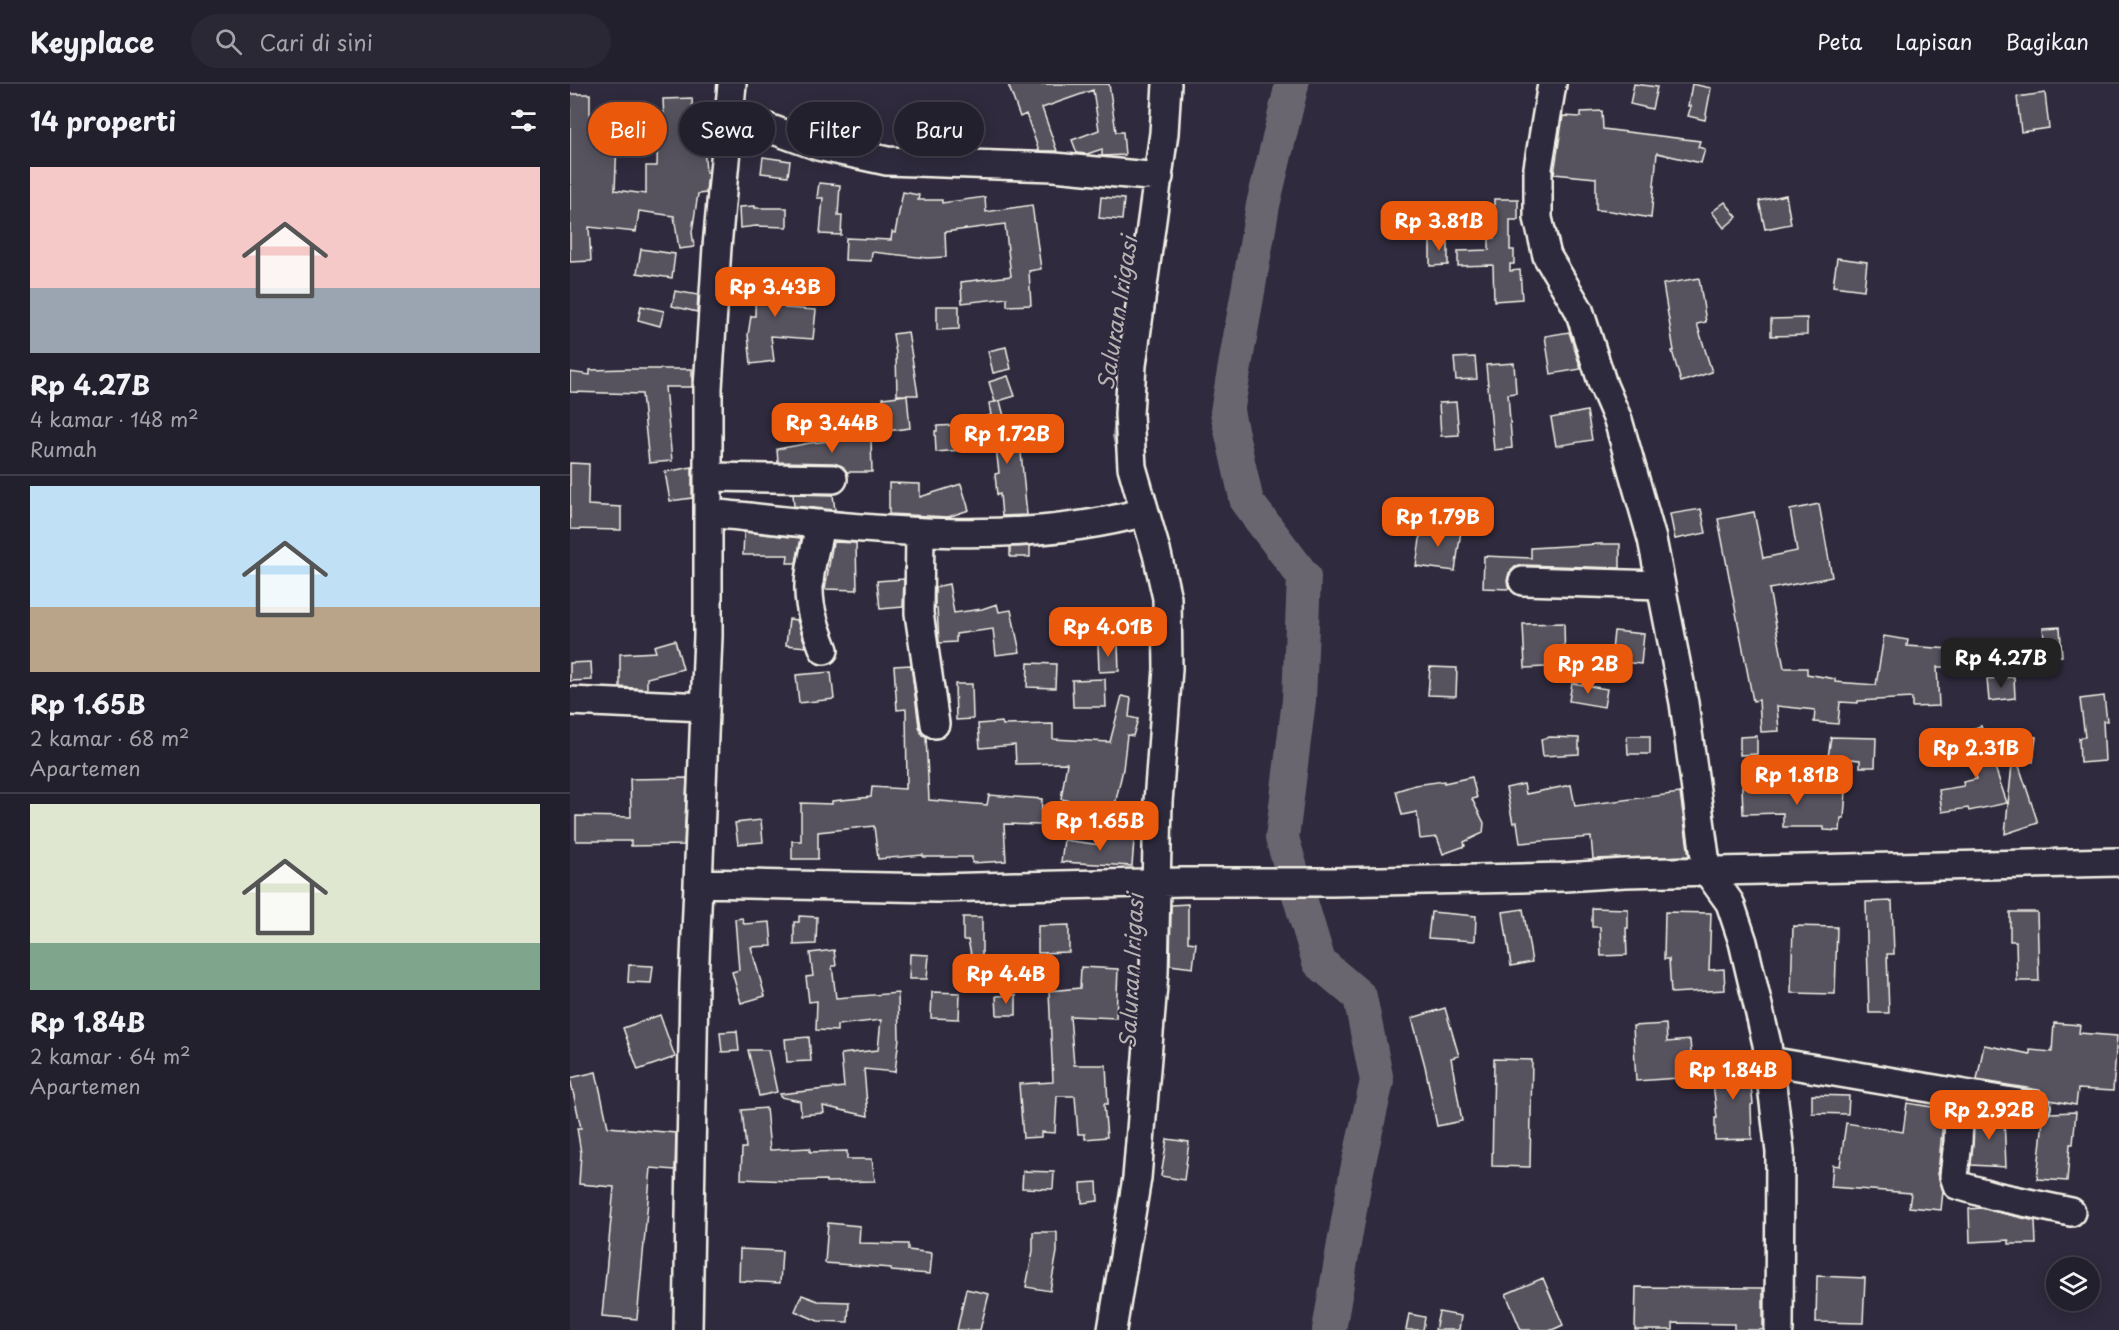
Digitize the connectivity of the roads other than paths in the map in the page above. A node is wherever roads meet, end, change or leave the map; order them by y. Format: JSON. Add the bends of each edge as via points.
{"nodes":[{"id":1,"x":732,"y":84,"type":"edge"},
{"id":2,"x":1167,"y":84,"type":"edge"},
{"id":3,"x":1552,"y":84,"type":"edge"},
{"id":4,"x":730,"y":102,"type":"edge"},
{"id":5,"x":775,"y":131,"type":"edge"},
{"id":6,"x":725,"y":156,"type":"edge"},
{"id":7,"x":1149,"y":176,"type":"junction"},
{"id":8,"x":709,"y":477,"type":"junction"},
{"id":9,"x":833,"y":479,"type":"dead end"},
{"id":10,"x":709,"y":513,"type":"junction"},
{"id":11,"x":1138,"y":514,"type":"junction"},
{"id":12,"x":820,"y":524,"type":"junction"},
{"id":13,"x":920,"y":532,"type":"junction"},
{"id":14,"x":1523,"y":581,"type":"dead end"},
{"id":15,"x":1661,"y":585,"type":"junction"},
{"id":16,"x":824,"y":650,"type":"dead end"},
{"id":17,"x":570,"y":701,"type":"edge"},
{"id":18,"x":705,"y":707,"type":"junction"},
{"id":19,"x":935,"y":724,"type":"dead end"},
{"id":20,"x":2119,"y":862,"type":"edge"},
{"id":21,"x":1707,"y":871,"type":"junction"},
{"id":22,"x":699,"y":883,"type":"junction"},
{"id":23,"x":1146,"y":883,"type":"junction"},
{"id":24,"x":1769,"y":1061,"type":"junction"},
{"id":25,"x":1960,"y":1094,"type":"junction"},
{"id":26,"x":2036,"y":1106,"type":"dead end"},
{"id":27,"x":2071,"y":1212,"type":"dead end"},
{"id":28,"x":688,"y":1330,"type":"edge"},
{"id":29,"x":1112,"y":1330,"type":"edge"},
{"id":30,"x":1779,"y":1330,"type":"edge"}],
"edges":[{"from":1,"to":4,"type":"street"},
{"from":2,"to":7,"type":"street","via":[[1164,133]]},
{"from":3,"to":15,"type":"street","via":[[1538,168],[1538,218],[1547,256],[1579,310],[1618,420]]},
{"from":5,"to":7,"type":"street","via":[[818,146],[887,161],[1054,167]]},
{"from":6,"to":8,"type":"street","via":[[710,345]]},
{"from":7,"to":11,"type":"street","via":[[1129,414]]},
{"from":8,"to":9,"type":"street"},
{"from":8,"to":10,"type":"street"},
{"from":10,"to":12,"type":"street"},
{"from":10,"to":18,"type":"street"},
{"from":11,"to":13,"type":"street","via":[[1044,531]]},
{"from":11,"to":23,"type":"street","via":[[1157,554],[1167,608],[1168,669],[1158,802]]},
{"from":12,"to":13,"type":"street"},
{"from":12,"to":16,"type":"street","via":[[809,594]]},
{"from":13,"to":19,"type":"street","via":[[919,613]]},
{"from":14,"to":15,"type":"street"},
{"from":15,"to":21,"type":"street","via":[[1684,703]]},
{"from":17,"to":18,"type":"street"},
{"from":18,"to":22,"type":"street"},
{"from":20,"to":21,"type":"street"},
{"from":21,"to":23,"type":"street"},
{"from":21,"to":24,"type":"street","via":[[1730,903],[1743,942]]},
{"from":22,"to":23,"type":"street","via":[[937,888]]},
{"from":22,"to":28,"type":"street"},
{"from":23,"to":29,"type":"street","via":[[1154,973],[1137,1178]]},
{"from":24,"to":25,"type":"street"},
{"from":24,"to":30,"type":"street","via":[[1780,1152]]},
{"from":25,"to":26,"type":"street"},
{"from":25,"to":27,"type":"street","via":[[1954,1176],[1957,1185]]}]}
